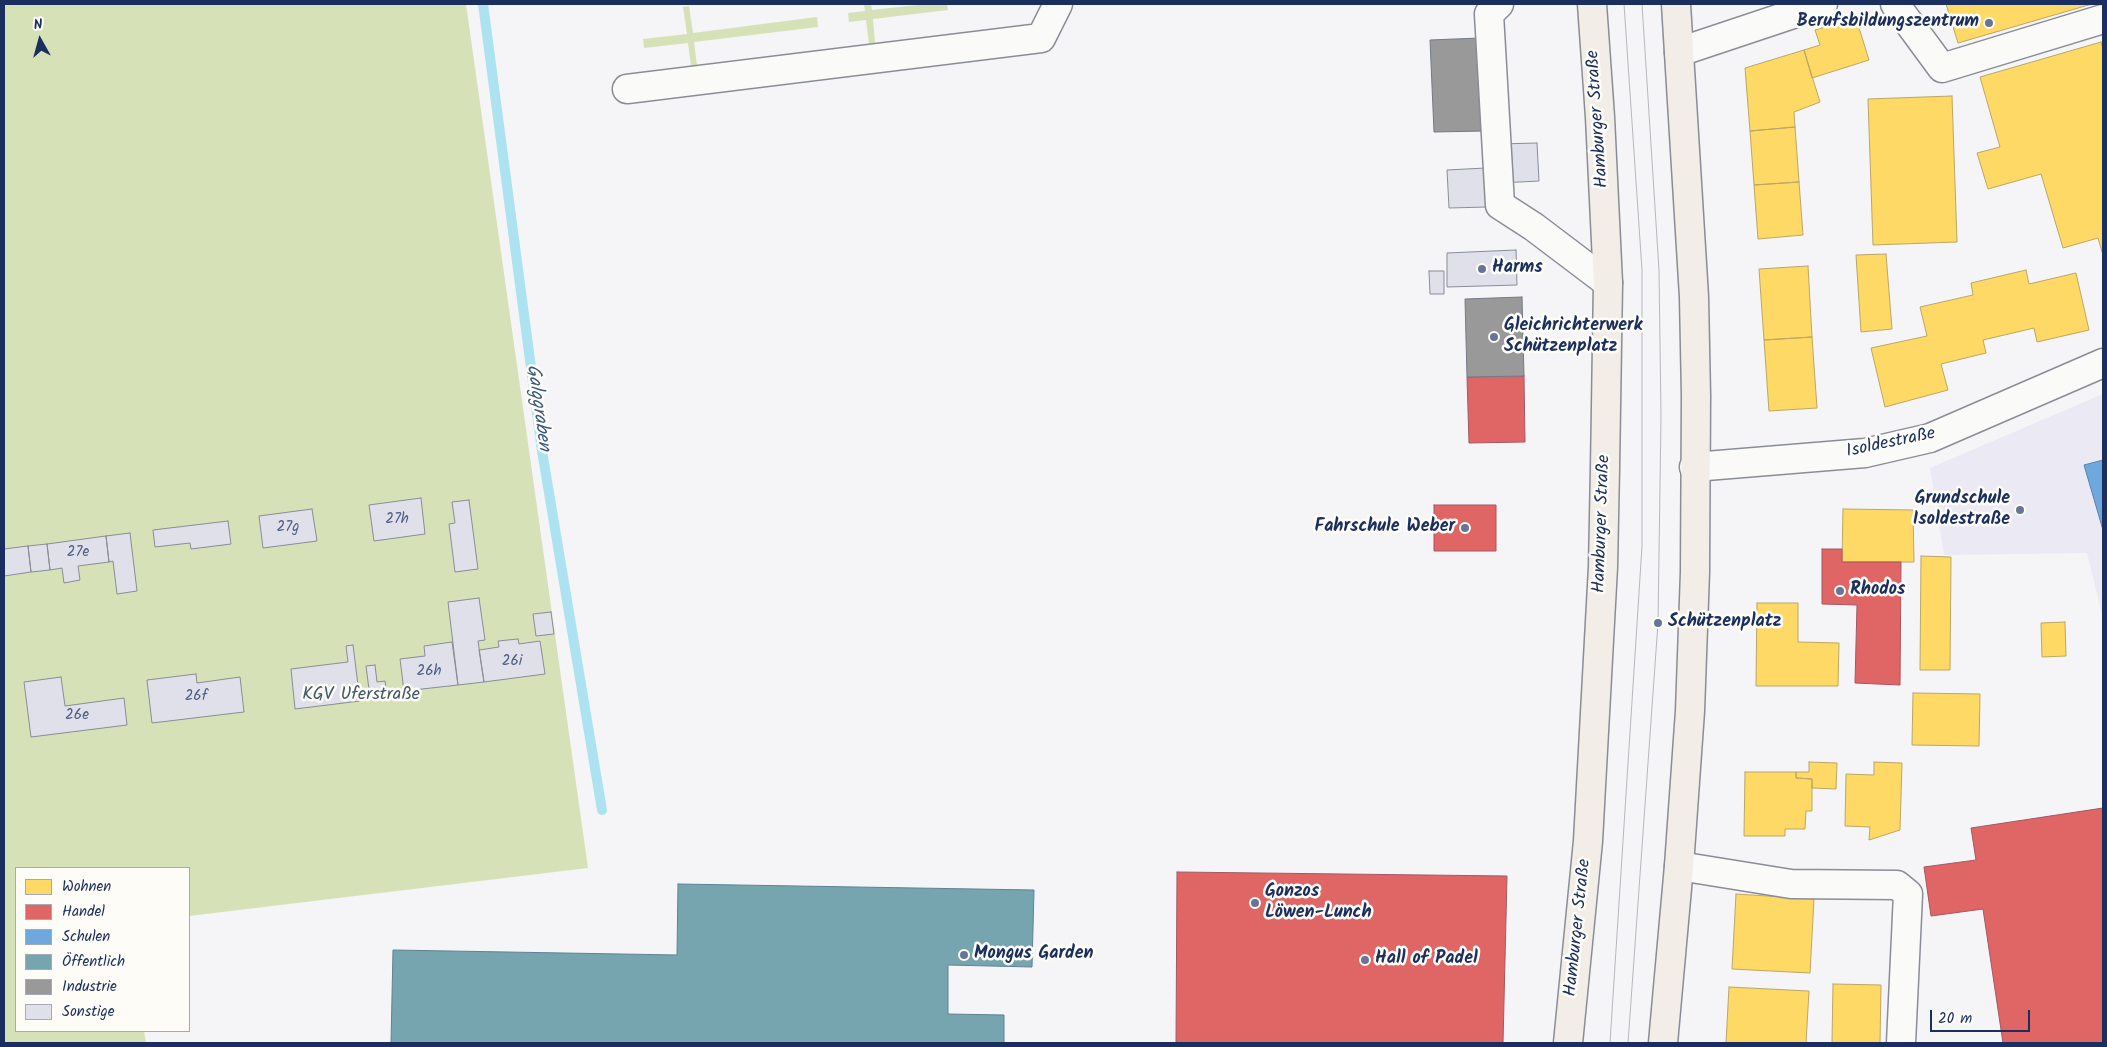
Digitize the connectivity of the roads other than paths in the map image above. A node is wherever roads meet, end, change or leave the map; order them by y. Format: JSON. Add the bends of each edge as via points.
{"nodes":[{"id":1,"x":1058,"y":4,"type":"edge"},
{"id":2,"x":1500,"y":4,"type":"edge"},
{"id":3,"x":1592,"y":4,"type":"edge"},
{"id":4,"x":1676,"y":4,"type":"edge"},
{"id":5,"x":1823,"y":4,"type":"edge"},
{"id":6,"x":1895,"y":4,"type":"edge"},
{"id":7,"x":2103,"y":20,"type":"edge"},
{"id":8,"x":1679,"y":52,"type":"junction"},
{"id":9,"x":627,"y":89,"type":"dead end"},
{"id":10,"x":1608,"y":283,"type":"junction"},
{"id":11,"x":2103,"y":363,"type":"edge"},
{"id":12,"x":1694,"y":467,"type":"junction"},
{"id":13,"x":1679,"y":866,"type":"junction"},
{"id":14,"x":1568,"y":1043,"type":"edge"},
{"id":15,"x":1663,"y":1043,"type":"edge"},
{"id":16,"x":1901,"y":1043,"type":"edge"}],
"edges":[{"from":1,"to":9,"type":"street","via":[[1041,38]]},
{"from":2,"to":10,"type":"street","via":[[1489,14],[1500,205]]},
{"from":3,"to":10,"type":"main road","name":"Hamburger Straße"},
{"from":4,"to":8,"type":"main road"},
{"from":5,"to":8,"type":"street"},
{"from":6,"to":7,"type":"street","via":[[1942,68]]},
{"from":8,"to":12,"type":"main road","via":[[1694,296]]},
{"from":10,"to":14,"type":"main road","name":"Hamburger Straße","via":[[1603,567],[1589,831]]},
{"from":11,"to":12,"type":"street","name":"Isoldestraße","via":[[1930,438],[1865,453]]},
{"from":12,"to":13,"type":"main road","via":[[1695,577],[1690,710]]},
{"from":13,"to":15,"type":"main road"},
{"from":13,"to":16,"type":"street","via":[[1791,884],[1897,885],[1908,894]]}]}
